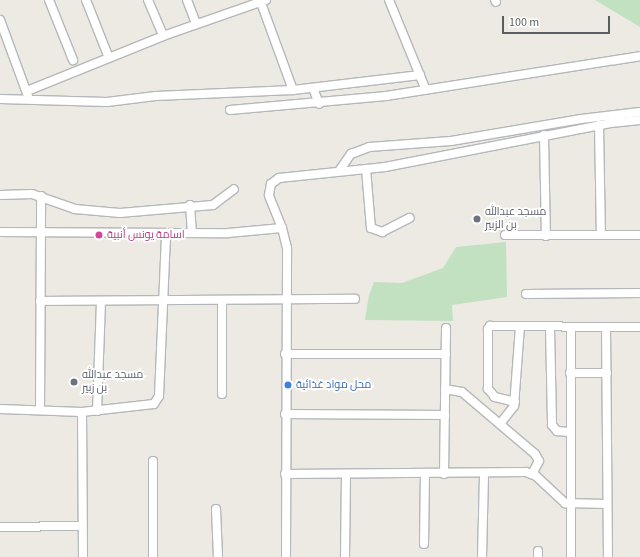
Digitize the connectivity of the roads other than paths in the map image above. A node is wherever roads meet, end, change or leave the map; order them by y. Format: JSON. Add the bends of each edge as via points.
{"nodes":[{"id":1,"x":49,"y":0,"type":"edge"},
{"id":2,"x":86,"y":0,"type":"edge"},
{"id":3,"x":148,"y":0,"type":"edge"},
{"id":4,"x":187,"y":0,"type":"edge"},
{"id":5,"x":389,"y":0,"type":"edge"},
{"id":6,"x":262,"y":1,"type":"edge"},
{"id":7,"x":0,"y":20,"type":"edge"},
{"id":8,"x":196,"y":24,"type":"junction"},
{"id":9,"x":163,"y":36,"type":"junction"},
{"id":10,"x":640,"y":56,"type":"edge"},
{"id":11,"x":109,"y":58,"type":"junction"},
{"id":12,"x":73,"y":60,"type":"dead end"},
{"id":13,"x":420,"y":75,"type":"junction"},
{"id":14,"x":313,"y":88,"type":"junction"},
{"id":15,"x":294,"y":90,"type":"junction"},
{"id":16,"x":426,"y":90,"type":"junction"},
{"id":17,"x":28,"y":94,"type":"junction"},
{"id":18,"x":0,"y":99,"type":"edge"},
{"id":19,"x":319,"y":104,"type":"junction"},
{"id":20,"x":230,"y":110,"type":"dead end"},
{"id":21,"x":640,"y":112,"type":"edge"},
{"id":22,"x":640,"y":120,"type":"edge"},
{"id":23,"x":599,"y":125,"type":"junction"},
{"id":24,"x":544,"y":135,"type":"junction"},
{"id":25,"x":366,"y":169,"type":"junction"},
{"id":26,"x":339,"y":171,"type":"junction"},
{"id":27,"x":234,"y":189,"type":"dead end"},
{"id":28,"x":0,"y":195,"type":"edge"},
{"id":29,"x":41,"y":196,"type":"junction"},
{"id":30,"x":190,"y":205,"type":"junction"},
{"id":31,"x":410,"y":218,"type":"dead end"},
{"id":32,"x":282,"y":228,"type":"junction"},
{"id":33,"x":0,"y":232,"type":"edge"},
{"id":34,"x":40,"y":233,"type":"junction"},
{"id":35,"x":166,"y":233,"type":"junction"},
{"id":36,"x":192,"y":233,"type":"junction"},
{"id":37,"x":505,"y":235,"type":"dead end"},
{"id":38,"x":601,"y":235,"type":"junction"},
{"id":39,"x":640,"y":235,"type":"edge"},
{"id":40,"x":546,"y":236,"type":"junction"},
{"id":41,"x":640,"y":293,"type":"edge"},
{"id":42,"x":526,"y":294,"type":"dead end"},
{"id":43,"x":355,"y":299,"type":"dead end"},
{"id":44,"x":163,"y":300,"type":"junction"},
{"id":45,"x":222,"y":300,"type":"junction"},
{"id":46,"x":284,"y":300,"type":"junction"},
{"id":47,"x":40,"y":301,"type":"junction"},
{"id":48,"x":101,"y":301,"type":"junction"},
{"id":49,"x":520,"y":326,"type":"junction"},
{"id":50,"x":550,"y":327,"type":"junction"},
{"id":51,"x":571,"y":327,"type":"junction"},
{"id":52,"x":606,"y":327,"type":"junction"},
{"id":53,"x":640,"y":327,"type":"edge"},
{"id":54,"x":446,"y":328,"type":"dead end"},
{"id":55,"x":285,"y":354,"type":"junction"},
{"id":56,"x":446,"y":354,"type":"junction"},
{"id":57,"x":570,"y":373,"type":"junction"},
{"id":58,"x":607,"y":373,"type":"junction"},
{"id":59,"x":445,"y":389,"type":"junction"},
{"id":60,"x":222,"y":394,"type":"dead end"},
{"id":61,"x":515,"y":402,"type":"junction"},
{"id":62,"x":0,"y":409,"type":"edge"},
{"id":63,"x":40,"y":410,"type":"junction"},
{"id":64,"x":97,"y":411,"type":"junction"},
{"id":65,"x":82,"y":412,"type":"junction"},
{"id":66,"x":285,"y":414,"type":"junction"},
{"id":67,"x":445,"y":415,"type":"junction"},
{"id":68,"x":500,"y":424,"type":"junction"},
{"id":69,"x":569,"y":432,"type":"junction"},
{"id":70,"x":153,"y":461,"type":"dead end"},
{"id":71,"x":484,"y":473,"type":"junction"},
{"id":72,"x":285,"y":474,"type":"junction"},
{"id":73,"x":346,"y":474,"type":"junction"},
{"id":74,"x":425,"y":474,"type":"junction"},
{"id":75,"x":444,"y":474,"type":"junction"},
{"id":76,"x":532,"y":474,"type":"junction"},
{"id":77,"x":571,"y":504,"type":"junction"},
{"id":78,"x":607,"y":504,"type":"junction"},
{"id":79,"x":216,"y":509,"type":"dead end"},
{"id":80,"x":82,"y":526,"type":"junction"},
{"id":81,"x":0,"y":527,"type":"edge"},
{"id":82,"x":424,"y":544,"type":"dead end"},
{"id":83,"x":83,"y":557,"type":"edge"},
{"id":84,"x":153,"y":557,"type":"edge"},
{"id":85,"x":218,"y":557,"type":"edge"},
{"id":86,"x":286,"y":557,"type":"edge"},
{"id":87,"x":345,"y":557,"type":"edge"},
{"id":88,"x":482,"y":557,"type":"edge"},
{"id":89,"x":571,"y":557,"type":"edge"},
{"id":90,"x":608,"y":557,"type":"edge"}],
"edges":[{"from":1,"to":12,"type":"street"},
{"from":2,"to":11,"type":"street"},
{"from":3,"to":9,"type":"street"},
{"from":4,"to":8,"type":"street"},
{"from":5,"to":13,"type":"street"},
{"from":6,"to":8,"type":"street"},
{"from":6,"to":15,"type":"street"},
{"from":7,"to":17,"type":"street"},
{"from":8,"to":9,"type":"street"},
{"from":9,"to":11,"type":"street"},
{"from":10,"to":16,"type":"street"},
{"from":11,"to":17,"type":"street"},
{"from":13,"to":14,"type":"street"},
{"from":13,"to":16,"type":"street"},
{"from":14,"to":15,"type":"street"},
{"from":14,"to":19,"type":"street"},
{"from":15,"to":17,"type":"street","via":[[162,95],[96,102]]},
{"from":16,"to":19,"type":"street"},
{"from":17,"to":18,"type":"street"},
{"from":19,"to":20,"type":"street"},
{"from":21,"to":26,"type":"street","via":[[581,119],[451,142],[369,147],[351,154]]},
{"from":22,"to":23,"type":"street"},
{"from":23,"to":24,"type":"street"},
{"from":23,"to":38,"type":"street"},
{"from":24,"to":25,"type":"street"},
{"from":24,"to":40,"type":"street"},
{"from":25,"to":26,"type":"street"},
{"from":25,"to":31,"type":"street","via":[[371,228],[382,232]]},
{"from":26,"to":32,"type":"street","via":[[279,178],[273,182],[269,195]]},
{"from":27,"to":30,"type":"street","via":[[213,205]]},
{"from":28,"to":29,"type":"street","via":[[22,193]]},
{"from":29,"to":30,"type":"street","via":[[75,209],[107,213]]},
{"from":29,"to":34,"type":"street"},
{"from":30,"to":36,"type":"street"},
{"from":32,"to":36,"type":"street","via":[[242,233]]},
{"from":32,"to":46,"type":"street","via":[[287,248]]},
{"from":33,"to":34,"type":"street"},
{"from":34,"to":35,"type":"street"},
{"from":34,"to":47,"type":"street"},
{"from":35,"to":36,"type":"street"},
{"from":35,"to":44,"type":"street"},
{"from":37,"to":40,"type":"street"},
{"from":38,"to":39,"type":"street"},
{"from":38,"to":40,"type":"street"},
{"from":41,"to":42,"type":"street"},
{"from":43,"to":46,"type":"street"},
{"from":44,"to":45,"type":"street"},
{"from":44,"to":48,"type":"street"},
{"from":44,"to":64,"type":"street","via":[[158,401],[148,407]]},
{"from":45,"to":46,"type":"street"},
{"from":45,"to":60,"type":"street"},
{"from":46,"to":55,"type":"street"},
{"from":47,"to":48,"type":"street"},
{"from":47,"to":63,"type":"street"},
{"from":48,"to":64,"type":"street"},
{"from":49,"to":50,"type":"street"},
{"from":49,"to":61,"type":"street"},
{"from":49,"to":61,"type":"street","via":[[492,326],[488,329],[488,389],[495,397]]},
{"from":50,"to":51,"type":"street"},
{"from":50,"to":69,"type":"street","via":[[552,425],[557,431]]},
{"from":51,"to":52,"type":"street"},
{"from":51,"to":57,"type":"street"},
{"from":52,"to":53,"type":"street"},
{"from":52,"to":58,"type":"street"},
{"from":54,"to":56,"type":"street"},
{"from":55,"to":56,"type":"street"},
{"from":55,"to":66,"type":"street"},
{"from":56,"to":59,"type":"street"},
{"from":57,"to":58,"type":"street"},
{"from":57,"to":69,"type":"street"},
{"from":58,"to":78,"type":"street"},
{"from":59,"to":67,"type":"street"},
{"from":59,"to":68,"type":"street","via":[[462,392]]},
{"from":61,"to":68,"type":"street","via":[[513,409]]},
{"from":62,"to":63,"type":"street"},
{"from":63,"to":65,"type":"street"},
{"from":64,"to":65,"type":"street"},
{"from":65,"to":80,"type":"street"},
{"from":66,"to":67,"type":"street"},
{"from":66,"to":72,"type":"street"},
{"from":67,"to":75,"type":"street"},
{"from":68,"to":76,"type":"street","via":[[538,457],[538,464]]},
{"from":69,"to":77,"type":"street"},
{"from":70,"to":84,"type":"street"},
{"from":71,"to":75,"type":"street"},
{"from":71,"to":76,"type":"street","via":[[520,471]]},
{"from":71,"to":88,"type":"street"},
{"from":72,"to":73,"type":"street"},
{"from":72,"to":86,"type":"street"},
{"from":73,"to":74,"type":"street"},
{"from":73,"to":87,"type":"street"},
{"from":74,"to":75,"type":"street"},
{"from":74,"to":82,"type":"street"},
{"from":76,"to":77,"type":"street","via":[[560,501]]},
{"from":77,"to":78,"type":"street"},
{"from":77,"to":89,"type":"street"},
{"from":78,"to":90,"type":"street"},
{"from":79,"to":85,"type":"street"},
{"from":80,"to":81,"type":"street"},
{"from":80,"to":83,"type":"street"}]}
